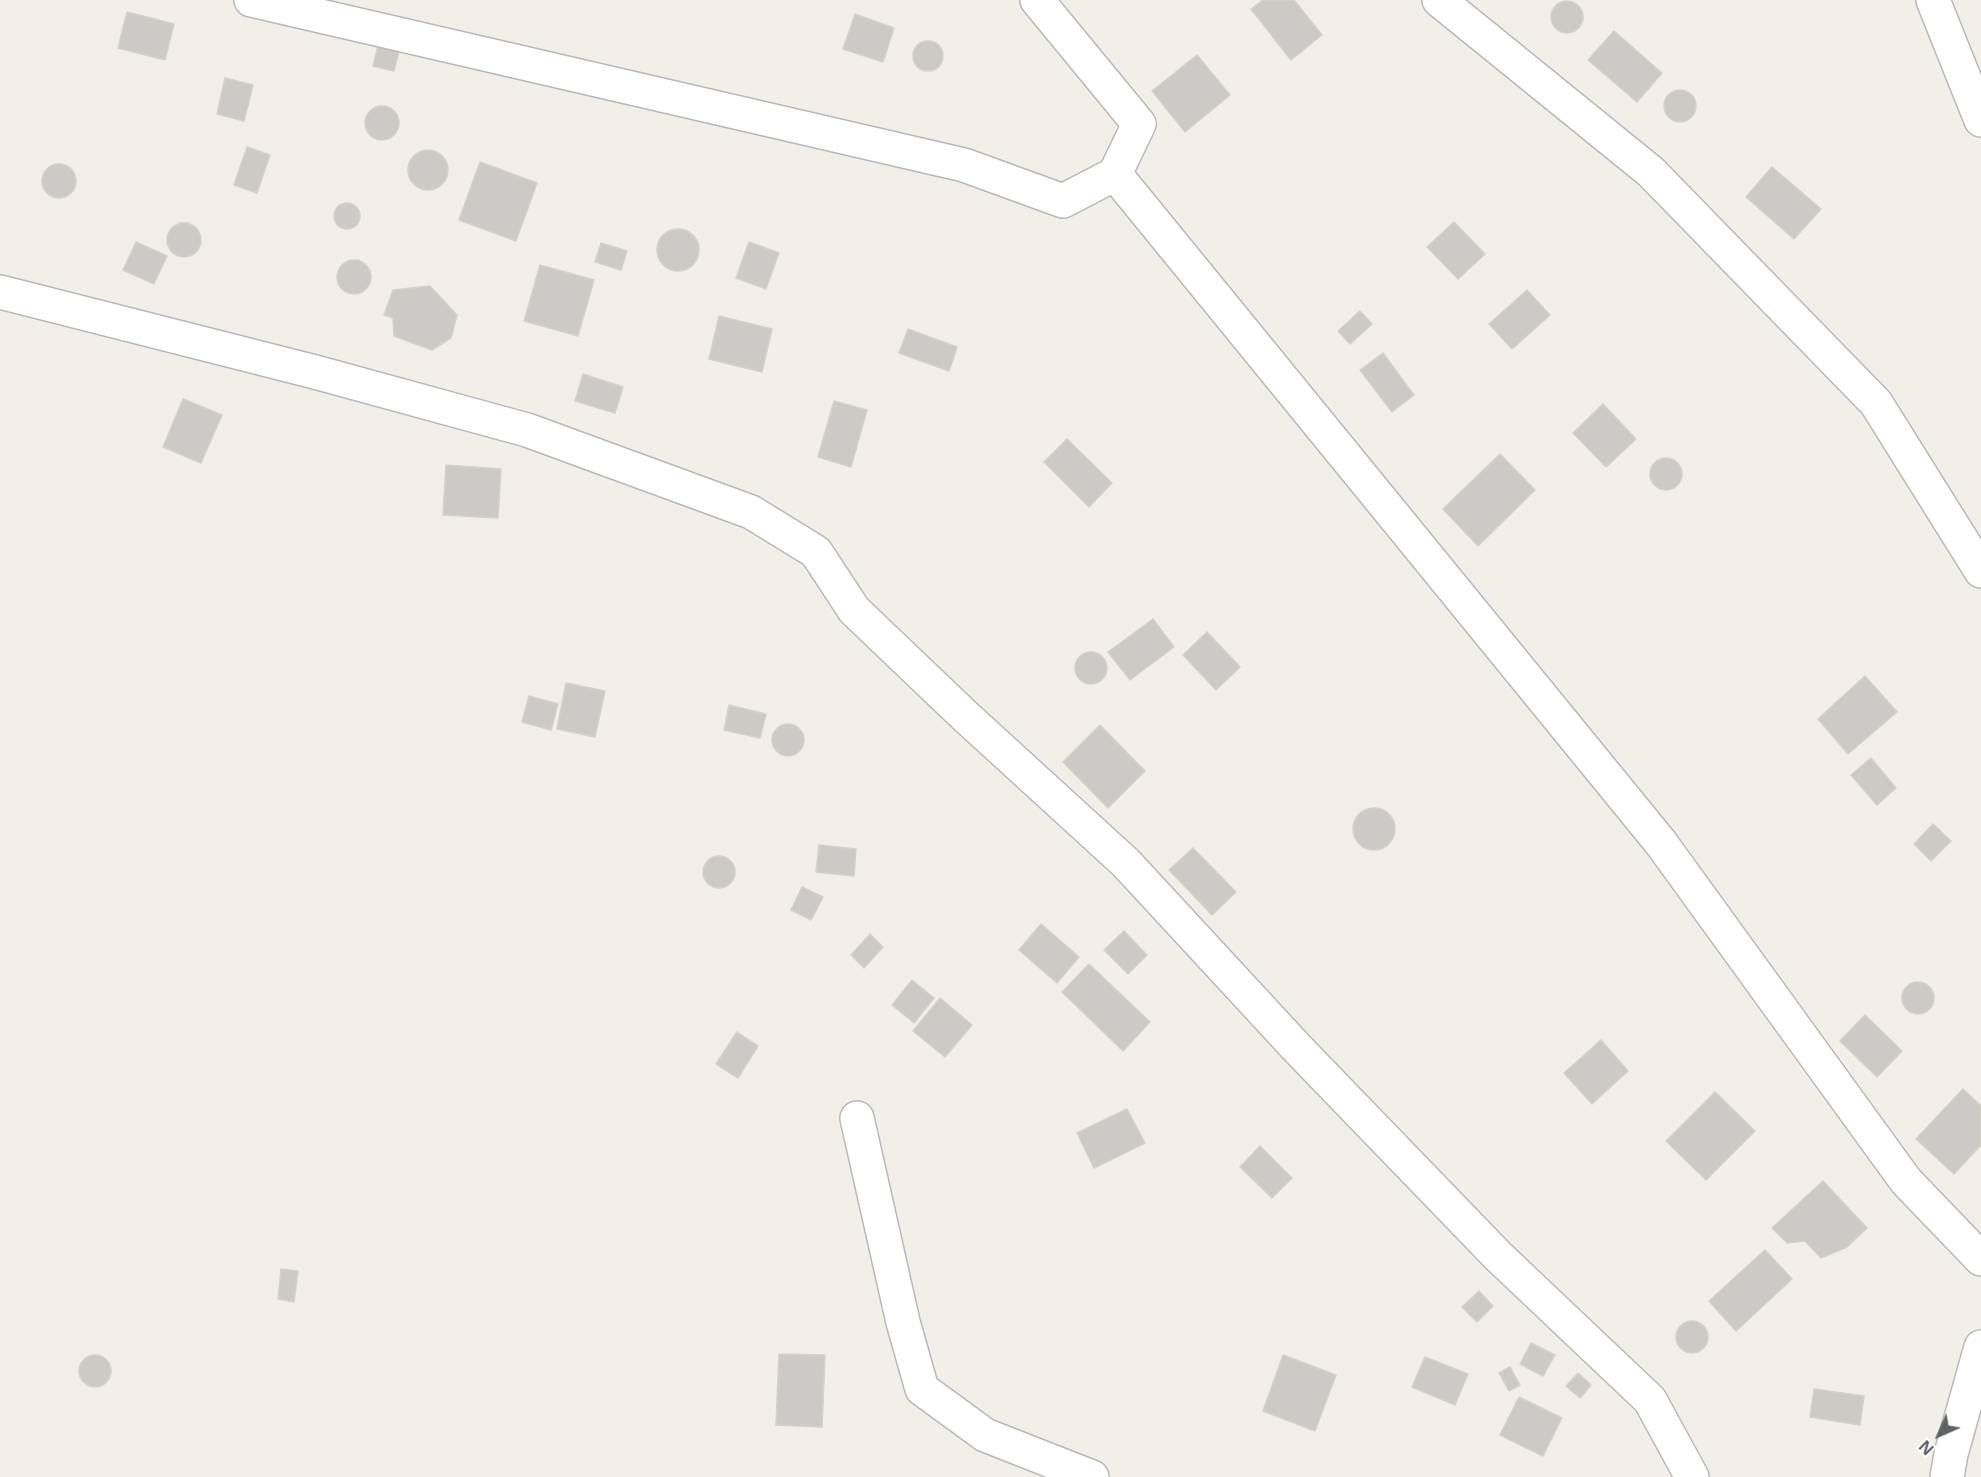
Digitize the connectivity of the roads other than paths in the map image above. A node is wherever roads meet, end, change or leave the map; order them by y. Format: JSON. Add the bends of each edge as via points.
{"nodes":[{"id":1,"x":251,"y":0,"type":"edge"},
{"id":2,"x":1037,"y":0,"type":"edge"},
{"id":3,"x":1438,"y":0,"type":"edge"},
{"id":4,"x":1933,"y":0,"type":"edge"},
{"id":5,"x":1981,"y":120,"type":"edge"},
{"id":6,"x":1115,"y":174,"type":"junction"},
{"id":7,"x":0,"y":292,"type":"edge"},
{"id":8,"x":1981,"y":570,"type":"edge"},
{"id":9,"x":857,"y":1118,"type":"dead end"},
{"id":10,"x":1981,"y":1259,"type":"edge"},
{"id":11,"x":1981,"y":1347,"type":"edge"},
{"id":12,"x":1092,"y":1477,"type":"edge"},
{"id":13,"x":1692,"y":1477,"type":"edge"},
{"id":14,"x":1947,"y":1477,"type":"edge"}],
"edges":[{"from":1,"to":6,"type":"street","via":[[964,165],[1063,201]]},
{"from":2,"to":6,"type":"street","via":[[1139,124]]},
{"from":3,"to":8,"type":"street","via":[[1651,172],[1876,403]]},
{"from":4,"to":5,"type":"street"},
{"from":6,"to":10,"type":"street","via":[[1661,843],[1906,1181]]},
{"from":7,"to":13,"type":"street","via":[[527,430],[751,512],[816,552],[854,610],[1126,863],[1498,1256],[1650,1400]]},
{"from":9,"to":12,"type":"street","via":[[922,1389],[985,1435]]},
{"from":11,"to":14,"type":"street"}]}
